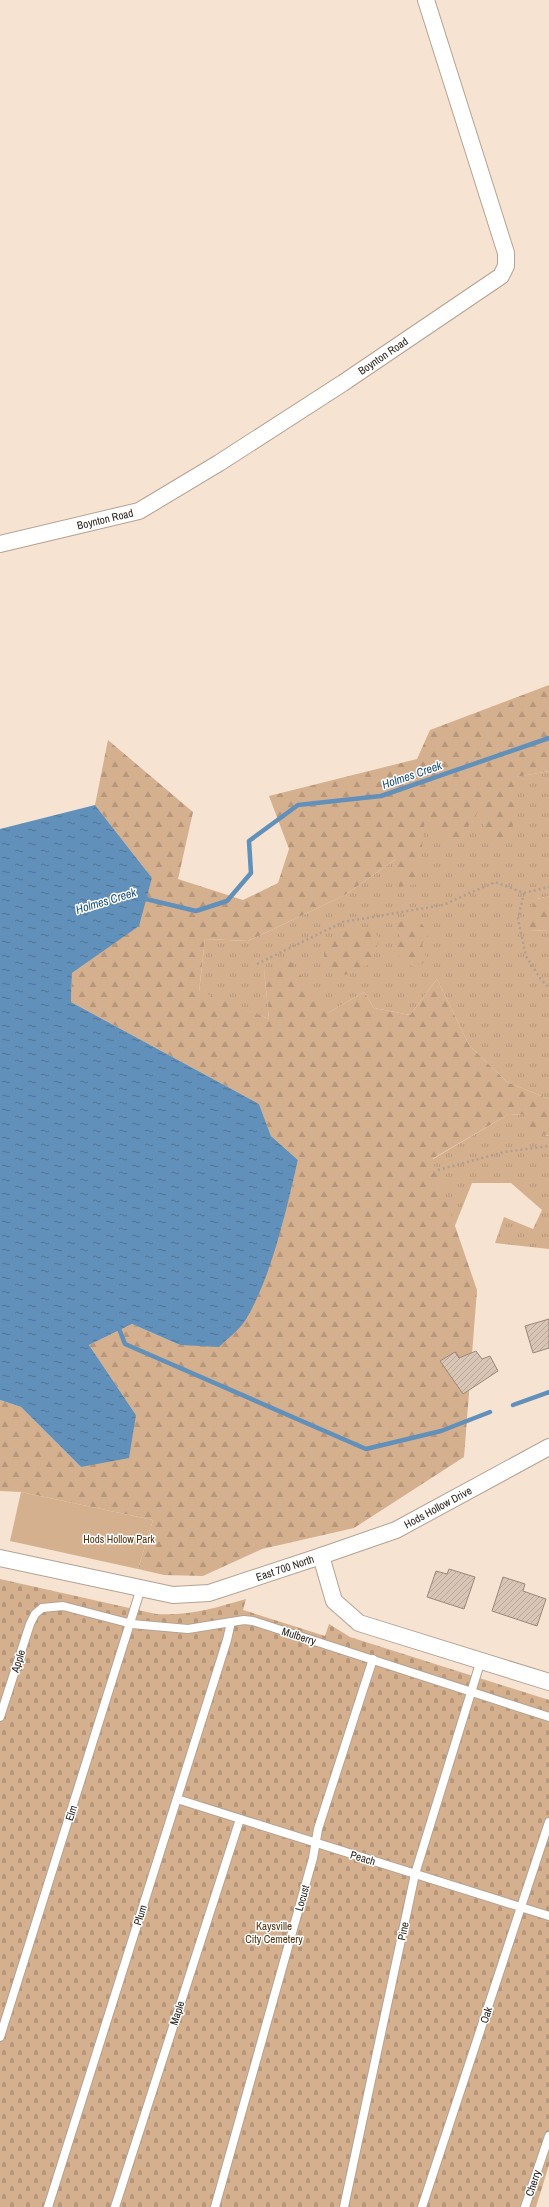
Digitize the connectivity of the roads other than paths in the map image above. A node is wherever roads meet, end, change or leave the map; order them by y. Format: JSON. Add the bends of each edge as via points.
{"nodes":[{"id":1,"x":426,"y":0,"type":"edge"},
{"id":2,"x":0,"y":544,"type":"edge"},
{"id":3,"x":549,"y":1447,"type":"edge"},
{"id":4,"x":322,"y":1556,"type":"junction"},
{"id":5,"x":0,"y":1558,"type":"edge"},
{"id":6,"x":141,"y":1588,"type":"junction"},
{"id":7,"x":42,"y":1608,"type":"joint"},
{"id":8,"x":231,"y":1622,"type":"junction"},
{"id":9,"x":132,"y":1624,"type":"junction"},
{"id":10,"x":373,"y":1659,"type":"junction"},
{"id":11,"x":481,"y":1660,"type":"junction"},
{"id":12,"x":549,"y":1682,"type":"edge"},
{"id":13,"x":471,"y":1691,"type":"junction"},
{"id":14,"x":0,"y":1717,"type":"edge"},
{"id":15,"x":549,"y":1717,"type":"edge"},
{"id":16,"x":177,"y":1799,"type":"junction"},
{"id":17,"x":240,"y":1818,"type":"junction"},
{"id":18,"x":549,"y":1822,"type":"edge"},
{"id":19,"x":317,"y":1843,"type":"junction"},
{"id":20,"x":415,"y":1874,"type":"junction"},
{"id":21,"x":521,"y":1908,"type":"junction"},
{"id":22,"x":549,"y":1916,"type":"edge"},
{"id":23,"x":0,"y":2037,"type":"edge"},
{"id":24,"x":549,"y":2136,"type":"edge"},
{"id":25,"x":48,"y":2207,"type":"edge"},
{"id":26,"x":115,"y":2207,"type":"edge"},
{"id":27,"x":215,"y":2207,"type":"edge"},
{"id":28,"x":344,"y":2207,"type":"edge"},
{"id":29,"x":422,"y":2207,"type":"edge"},
{"id":30,"x":525,"y":2207,"type":"edge"}],
"edges":[{"from":1,"to":2,"type":"street","name":"Boynton Road","via":[[506,253],[506,266],[501,276],[343,383],[219,463],[138,511]]},
{"from":3,"to":4,"type":"street","name":"Hods Hollow Drive","via":[[396,1530]]},
{"from":4,"to":6,"type":"street","name":"East 700 North","via":[[210,1594],[174,1595]]},
{"from":4,"to":11,"type":"street","name":"East 700 North","via":[[334,1601],[359,1624]]},
{"from":5,"to":6,"type":"street","name":"East 700 North"},
{"from":6,"to":9,"type":"lane","name":"Elm"},
{"from":7,"to":9,"type":"lane","name":"Mulberry","via":[[63,1606]]},
{"from":7,"to":14,"type":"lane","name":"Apple","via":[[30,1624]]},
{"from":8,"to":9,"type":"lane","name":"Mulberry","via":[[188,1629]]},
{"from":8,"to":10,"type":"lane","name":"Mulberry","via":[[253,1621]]},
{"from":8,"to":16,"type":"lane","name":"Plum"},
{"from":9,"to":23,"type":"lane","name":"Elm"},
{"from":10,"to":13,"type":"lane","name":"Mulberry"},
{"from":10,"to":19,"type":"lane","name":"Locust","via":[[318,1829]]},
{"from":11,"to":12,"type":"street","name":"East 700 North"},
{"from":11,"to":13,"type":"lane","name":"Pine"},
{"from":13,"to":15,"type":"lane","name":"Mulberry"},
{"from":13,"to":20,"type":"lane","name":"Pine"},
{"from":16,"to":17,"type":"lane","name":"Peach"},
{"from":16,"to":25,"type":"lane","name":"Plum"},
{"from":17,"to":19,"type":"lane","name":"Peach"},
{"from":17,"to":26,"type":"lane","name":"Maple"},
{"from":18,"to":21,"type":"lane","name":"Oak"},
{"from":19,"to":20,"type":"lane","name":"Peach"},
{"from":19,"to":27,"type":"lane","name":"Locust"},
{"from":20,"to":21,"type":"lane","name":"Peach"},
{"from":20,"to":28,"type":"lane","name":"Pine"},
{"from":21,"to":22,"type":"lane","name":"Peach"},
{"from":21,"to":29,"type":"lane","name":"Oak"},
{"from":24,"to":30,"type":"lane","name":"Cherry"}]}
